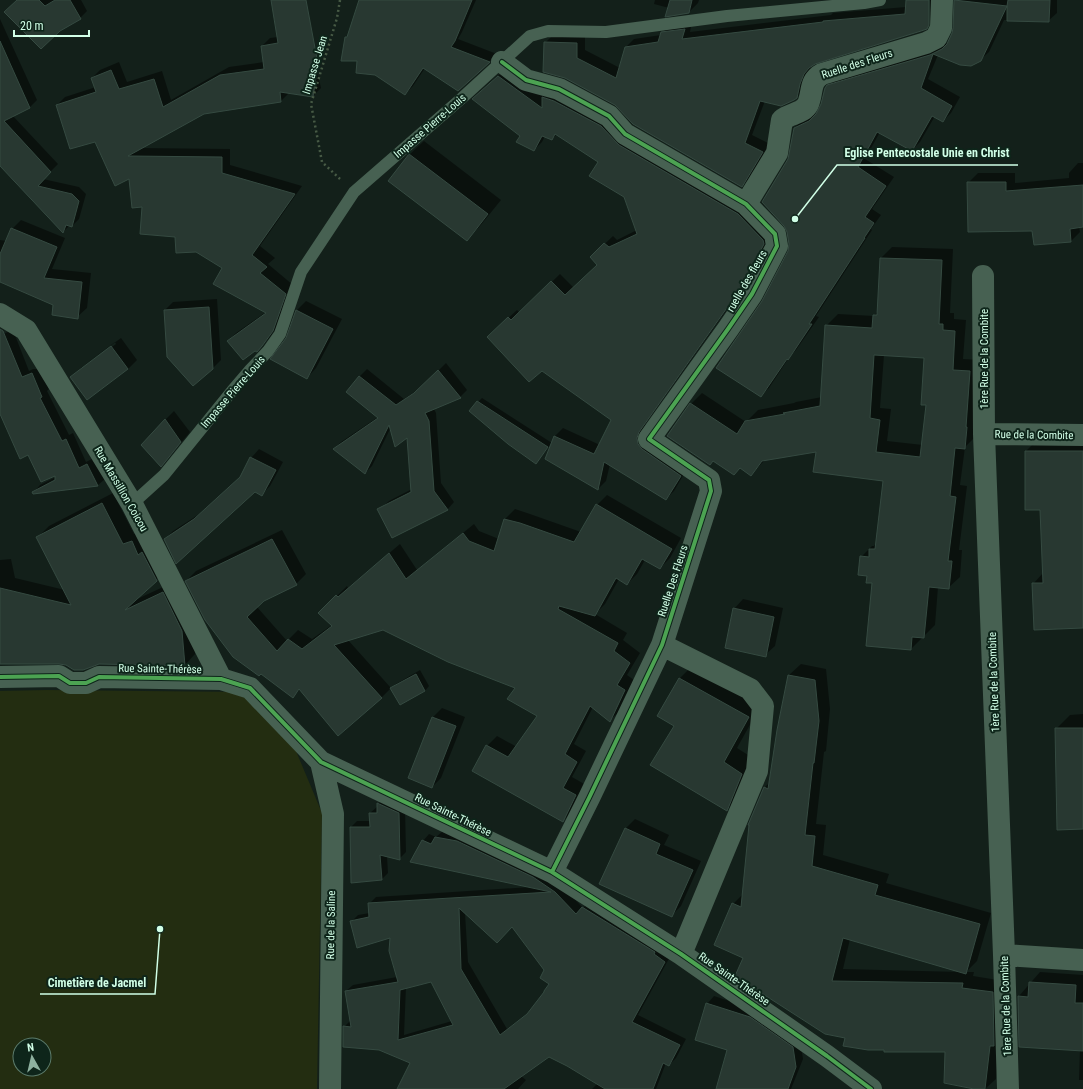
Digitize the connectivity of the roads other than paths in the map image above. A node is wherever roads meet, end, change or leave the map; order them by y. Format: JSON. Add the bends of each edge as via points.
{"nodes":[{"id":1,"x":880,"y":0,"type":"edge"},
{"id":2,"x":942,"y":0,"type":"edge"},
{"id":3,"x":502,"y":62,"type":"junction"},
{"id":4,"x":746,"y":204,"type":"junction"},
{"id":5,"x":983,"y":276,"type":"dead end"},
{"id":6,"x":0,"y":314,"type":"edge"},
{"id":7,"x":728,"y":329,"type":"joint"},
{"id":8,"x":984,"y":434,"type":"junction"},
{"id":9,"x":1083,"y":435,"type":"edge"},
{"id":10,"x":132,"y":504,"type":"junction"},
{"id":11,"x":662,"y":645,"type":"junction"},
{"id":12,"x":0,"y":677,"type":"edge"},
{"id":13,"x":221,"y":679,"type":"junction"},
{"id":14,"x":321,"y":762,"type":"junction"},
{"id":15,"x":552,"y":872,"type":"junction"},
{"id":16,"x":681,"y":954,"type":"junction"},
{"id":17,"x":1004,"y":955,"type":"junction"},
{"id":18,"x":1083,"y":960,"type":"edge"},
{"id":19,"x":330,"y":1089,"type":"edge"},
{"id":20,"x":871,"y":1089,"type":"edge"},
{"id":21,"x":1008,"y":1089,"type":"edge"}],
"edges":[{"from":1,"to":3,"type":"lane","name":"Impasse Pierre-Louis","via":[[606,32],[548,31],[530,36]]},
{"from":2,"to":4,"type":"street","name":"Ruelle des Fleurs","via":[[941,28],[936,38],[822,74],[814,80],[808,105],[802,111],[782,120],[777,153]]},
{"from":3,"to":4,"type":"street","name":"ruelle des fleurs","via":[[526,80],[559,90],[609,116],[625,134]]},
{"from":3,"to":10,"type":"lane","name":"Impasse Pierre-Louis","via":[[354,192],[301,272],[280,334],[268,351],[164,475]]},
{"from":4,"to":7,"type":"street","name":"ruelle des fleurs","via":[[775,234],[777,246],[752,294]]},
{"from":5,"to":8,"type":"street","name":"1ère Rue de la Combite"},
{"from":6,"to":10,"type":"street","name":"Rue Massillion Coicou","via":[[26,330]]},
{"from":7,"to":11,"type":"street","name":"Ruelle Des Fleurs","via":[[649,439],[709,480],[711,491]]},
{"from":8,"to":9,"type":"street","name":"Rue de la Combite"},
{"from":8,"to":17,"type":"street","name":"1ère Rue de la Combite"},
{"from":10,"to":13,"type":"street","name":"Rue Massillion Coicou"},
{"from":11,"to":15,"type":"street","name":"Ruelle Des Fleurs"},
{"from":11,"to":16,"type":"street","via":[[750,689],[763,706],[757,771]]},
{"from":12,"to":13,"type":"street","name":"Rue Sainte-Thérèse","via":[[59,676],[70,683],[86,683],[99,677]]},
{"from":13,"to":14,"type":"street","name":"Rue Sainte-Thérèse","via":[[250,688]]},
{"from":14,"to":15,"type":"street","name":"Rue Sainte-Thérèse"},
{"from":14,"to":19,"type":"street","name":"Rue de la Saline","via":[[332,814]]},
{"from":15,"to":16,"type":"street","name":"Rue Sainte-Thérèse"},
{"from":16,"to":20,"type":"street","name":"Rue Sainte-Thérèse"},
{"from":17,"to":18,"type":"street"},
{"from":17,"to":21,"type":"street","name":"1ère Rue de la Combite"}]}
